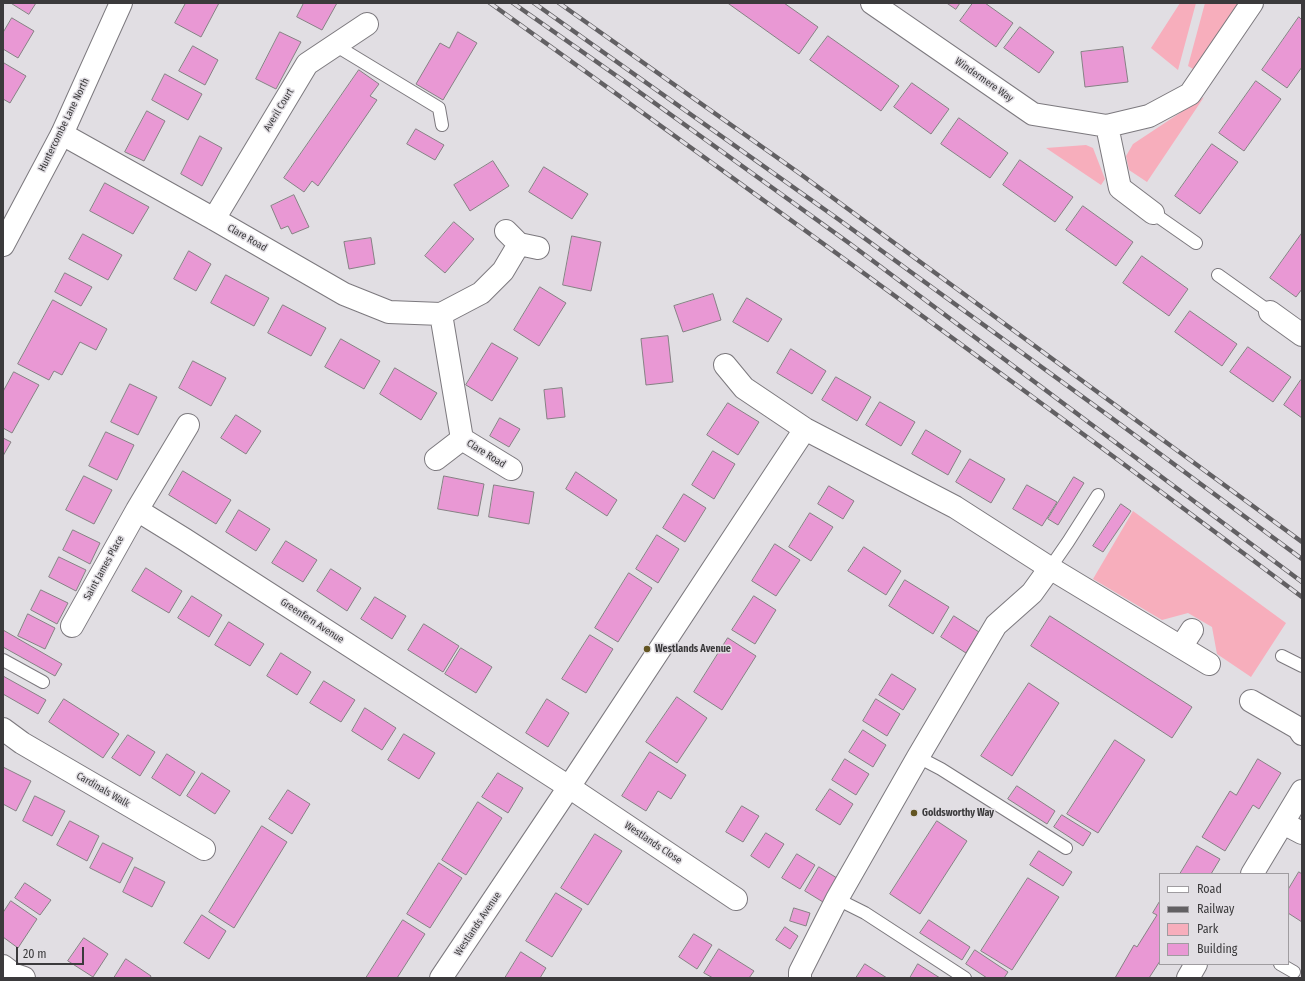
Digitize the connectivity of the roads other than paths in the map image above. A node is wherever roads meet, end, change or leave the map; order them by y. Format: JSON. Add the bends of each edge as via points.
{"nodes":[{"id":1,"x":121,"y":3,"type":"edge"},
{"id":2,"x":872,"y":3,"type":"edge"},
{"id":3,"x":1252,"y":3,"type":"edge"},
{"id":4,"x":367,"y":24,"type":"dead end"},
{"id":5,"x":335,"y":45,"type":"junction"},
{"id":6,"x":442,"y":125,"type":"dead end"},
{"id":7,"x":1107,"y":126,"type":"junction"},
{"id":8,"x":62,"y":134,"type":"junction"},
{"id":9,"x":1153,"y":213,"type":"joint"},
{"id":10,"x":214,"y":219,"type":"junction"},
{"id":11,"x":521,"y":241,"type":"dead end"},
{"id":12,"x":1196,"y":243,"type":"dead end"},
{"id":13,"x":3,"y":245,"type":"edge"},
{"id":14,"x":1218,"y":276,"type":"dead end"},
{"id":15,"x":1270,"y":312,"type":"joint"},
{"id":16,"x":441,"y":314,"type":"junction"},
{"id":17,"x":1302,"y":335,"type":"edge"},
{"id":18,"x":725,"y":365,"type":"dead end"},
{"id":19,"x":188,"y":425,"type":"dead end"},
{"id":20,"x":805,"y":428,"type":"junction"},
{"id":21,"x":462,"y":439,"type":"junction"},
{"id":22,"x":436,"y":459,"type":"dead end"},
{"id":23,"x":511,"y":469,"type":"dead end"},
{"id":24,"x":1098,"y":495,"type":"dead end"},
{"id":25,"x":137,"y":510,"type":"junction"},
{"id":26,"x":1050,"y":568,"type":"junction"},
{"id":27,"x":72,"y":626,"type":"dead end"},
{"id":28,"x":1282,"y":656,"type":"dead end"},
{"id":29,"x":3,"y":660,"type":"edge"},
{"id":30,"x":1209,"y":664,"type":"dead end"},
{"id":31,"x":1302,"y":666,"type":"edge"},
{"id":32,"x":43,"y":682,"type":"dead end"},
{"id":33,"x":1251,"y":701,"type":"dead end"},
{"id":34,"x":1301,"y":727,"type":"edge"},
{"id":35,"x":3,"y":730,"type":"edge"},
{"id":36,"x":918,"y":757,"type":"junction"},
{"id":37,"x":569,"y":788,"type":"junction"},
{"id":38,"x":1302,"y":791,"type":"edge"},
{"id":39,"x":1293,"y":828,"type":"edge"},
{"id":40,"x":1066,"y":848,"type":"dead end"},
{"id":41,"x":204,"y":849,"type":"dead end"},
{"id":42,"x":1253,"y":873,"type":"edge"},
{"id":43,"x":838,"y":898,"type":"junction"},
{"id":44,"x":736,"y":899,"type":"dead end"},
{"id":45,"x":1195,"y":965,"type":"edge"},
{"id":46,"x":1282,"y":965,"type":"edge"},
{"id":47,"x":1294,"y":972,"type":"dead end"},
{"id":48,"x":441,"y":978,"type":"edge"},
{"id":49,"x":800,"y":978,"type":"edge"},
{"id":50,"x":965,"y":978,"type":"edge"},
{"id":51,"x":1188,"y":978,"type":"edge"}],
"edges":[{"from":1,"to":8,"type":"street","name":"Huntercombe Lane North"},
{"from":2,"to":7,"type":"street","name":"Windermere Way","via":[[1033,114]]},
{"from":3,"to":7,"type":"street","name":"Windermere Way","via":[[1190,94],[1149,116]]},
{"from":4,"to":5,"type":"street","name":"Averil Court"},
{"from":5,"to":6,"type":"lane","via":[[439,108]]},
{"from":5,"to":10,"type":"street","name":"Averil Court","via":[[307,64]]},
{"from":7,"to":9,"type":"street","via":[[1120,188]]},
{"from":8,"to":10,"type":"street","name":"Clare Road"},
{"from":8,"to":13,"type":"street","name":"Huntercombe Lane North"},
{"from":9,"to":12,"type":"lane"},
{"from":10,"to":16,"type":"street","name":"Clare Road","via":[[344,294],[390,312]]},
{"from":11,"to":16,"type":"street","name":"Clare Road","via":[[503,271],[481,293]]},
{"from":14,"to":15,"type":"lane"},
{"from":15,"to":17,"type":"street"},
{"from":16,"to":21,"type":"street","name":"Clare Road"},
{"from":18,"to":20,"type":"street","via":[[744,388]]},
{"from":19,"to":25,"type":"street"},
{"from":20,"to":26,"type":"street","via":[[955,507]]},
{"from":20,"to":37,"type":"street","name":"Westlands Avenue"},
{"from":21,"to":22,"type":"street","name":"Clare Road"},
{"from":21,"to":23,"type":"street","name":"Clare Road"},
{"from":24,"to":26,"type":"lane"},
{"from":25,"to":27,"type":"street","name":"Saint James Place"},
{"from":25,"to":37,"type":"street","name":"Greenfern Avenue"},
{"from":26,"to":30,"type":"street","via":[[1187,639]]},
{"from":26,"to":36,"type":"street","via":[[1032,592],[996,625]]},
{"from":28,"to":31,"type":"lane"},
{"from":29,"to":32,"type":"lane"},
{"from":33,"to":34,"type":"street"},
{"from":35,"to":41,"type":"street","name":"Cardinals Walk"},
{"from":36,"to":40,"type":"lane"},
{"from":36,"to":43,"type":"street"},
{"from":37,"to":44,"type":"street","name":"Westlands Close"},
{"from":37,"to":48,"type":"street","name":"Westlands Avenue"},
{"from":38,"to":39,"type":"street"},
{"from":39,"to":42,"type":"street"},
{"from":43,"to":49,"type":"street","via":[[800,972]]},
{"from":43,"to":50,"type":"lane"},
{"from":45,"to":51,"type":"street"},
{"from":46,"to":47,"type":"lane"}]}
